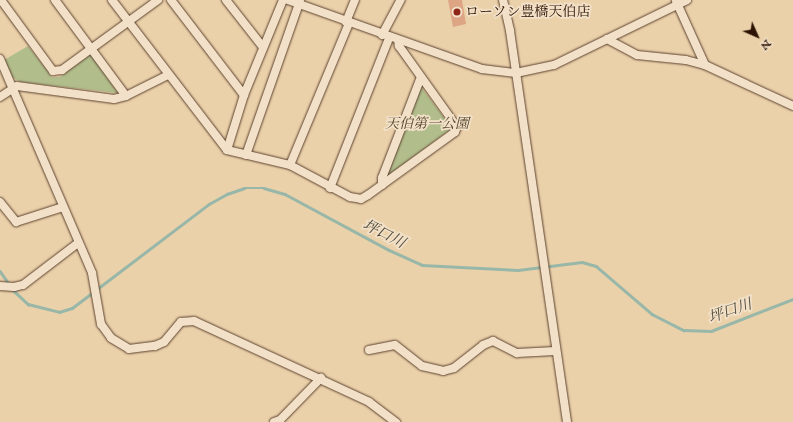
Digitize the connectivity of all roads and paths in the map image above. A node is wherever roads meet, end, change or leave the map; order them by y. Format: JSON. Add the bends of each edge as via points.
{"nodes":[{"id":1,"x":1,"y":0,"type":"edge"},
{"id":2,"x":55,"y":0,"type":"edge"},
{"id":3,"x":112,"y":0,"type":"edge"},
{"id":4,"x":158,"y":0,"type":"edge"},
{"id":5,"x":171,"y":0,"type":"edge"},
{"id":6,"x":226,"y":0,"type":"edge"},
{"id":7,"x":282,"y":0,"type":"edge"},
{"id":8,"x":288,"y":0,"type":"edge"},
{"id":9,"x":354,"y":0,"type":"edge"},
{"id":10,"x":401,"y":0,"type":"edge"},
{"id":11,"x":503,"y":0,"type":"edge"},
{"id":12,"x":687,"y":0,"type":"edge"},
{"id":13,"x":299,"y":2,"type":"edge"},
{"id":14,"x":677,"y":2,"type":"edge"},
{"id":15,"x":128,"y":22,"type":"junction"},
{"id":16,"x":347,"y":23,"type":"junction"},
{"id":17,"x":385,"y":36,"type":"junction"},
{"id":18,"x":607,"y":39,"type":"junction"},
{"id":19,"x":398,"y":40,"type":"junction"},
{"id":20,"x":263,"y":47,"type":"junction"},
{"id":21,"x":91,"y":48,"type":"junction"},
{"id":22,"x":0,"y":59,"type":"edge"},
{"id":23,"x":705,"y":65,"type":"junction"},
{"id":24,"x":516,"y":72,"type":"junction"},
{"id":25,"x":168,"y":75,"type":"junction"},
{"id":26,"x":421,"y":77,"type":"junction"},
{"id":27,"x":12,"y":87,"type":"junction"},
{"id":28,"x":244,"y":95,"type":"junction"},
{"id":29,"x":126,"y":96,"type":"junction"},
{"id":30,"x":0,"y":97,"type":"edge"},
{"id":31,"x":793,"y":106,"type":"edge"},
{"id":32,"x":227,"y":150,"type":"junction"},
{"id":33,"x":246,"y":155,"type":"junction"},
{"id":34,"x":290,"y":165,"type":"junction"},
{"id":35,"x":382,"y":185,"type":"junction"},
{"id":36,"x":330,"y":188,"type":"junction"},
{"id":37,"x":0,"y":202,"type":"edge"},
{"id":38,"x":63,"y":207,"type":"junction"},
{"id":39,"x":78,"y":243,"type":"junction"},
{"id":40,"x":7,"y":287,"type":"edge"},
{"id":41,"x":369,"y":350,"type":"dead end"},
{"id":42,"x":555,"y":351,"type":"junction"},
{"id":43,"x":321,"y":378,"type":"junction"},
{"id":44,"x":274,"y":422,"type":"edge"},
{"id":45,"x":396,"y":422,"type":"edge"},
{"id":46,"x":567,"y":422,"type":"edge"}],
"edges":[{"from":1,"to":21,"type":"street","via":[[53,71],[62,70]]},
{"from":2,"to":21,"type":"street"},
{"from":3,"to":15,"type":"street"},
{"from":4,"to":15,"type":"street"},
{"from":5,"to":28,"type":"street"},
{"from":6,"to":20,"type":"street"},
{"from":7,"to":20,"type":"street"},
{"from":8,"to":13,"type":"street"},
{"from":9,"to":16,"type":"street"},
{"from":10,"to":17,"type":"street"},
{"from":11,"to":24,"type":"street"},
{"from":12,"to":14,"type":"street"},
{"from":13,"to":16,"type":"street"},
{"from":13,"to":33,"type":"street"},
{"from":14,"to":18,"type":"street"},
{"from":14,"to":23,"type":"street"},
{"from":15,"to":21,"type":"street"},
{"from":15,"to":25,"type":"street"},
{"from":16,"to":17,"type":"street"},
{"from":16,"to":34,"type":"street"},
{"from":17,"to":19,"type":"street"},
{"from":17,"to":36,"type":"street"},
{"from":18,"to":23,"type":"street","via":[[637,55],[686,60]]},
{"from":18,"to":24,"type":"street","via":[[554,65]]},
{"from":19,"to":24,"type":"street","via":[[482,69]]},
{"from":19,"to":26,"type":"street","via":[[399,46]]},
{"from":20,"to":28,"type":"street"},
{"from":21,"to":29,"type":"street"},
{"from":22,"to":27,"type":"street"},
{"from":23,"to":31,"type":"street"},
{"from":24,"to":42,"type":"street"},
{"from":25,"to":29,"type":"street"},
{"from":25,"to":32,"type":"street"},
{"from":26,"to":35,"type":"street","via":[[382,178]]},
{"from":26,"to":35,"type":"street","via":[[457,127],[455,132]]},
{"from":27,"to":29,"type":"street","via":[[114,99]]},
{"from":27,"to":30,"type":"street"},
{"from":27,"to":38,"type":"street"},
{"from":28,"to":32,"type":"street"},
{"from":32,"to":33,"type":"street"},
{"from":33,"to":34,"type":"street"},
{"from":34,"to":36,"type":"street"},
{"from":35,"to":36,"type":"street","via":[[361,198],[350,197]]},
{"from":37,"to":38,"type":"street","via":[[16,222]]},
{"from":38,"to":39,"type":"street"},
{"from":39,"to":40,"type":"street","via":[[23,285]]},
{"from":39,"to":43,"type":"street","via":[[92,273],[101,324],[111,338],[129,349],[155,346],[164,342],[181,322],[194,321]]},
{"from":41,"to":42,"type":"street","via":[[395,345],[422,366],[443,372],[454,368],[483,345],[493,341],[517,353]]},
{"from":42,"to":46,"type":"street"},
{"from":43,"to":44,"type":"street","via":[[280,420]]},
{"from":43,"to":45,"type":"street","via":[[369,402]]}]}
